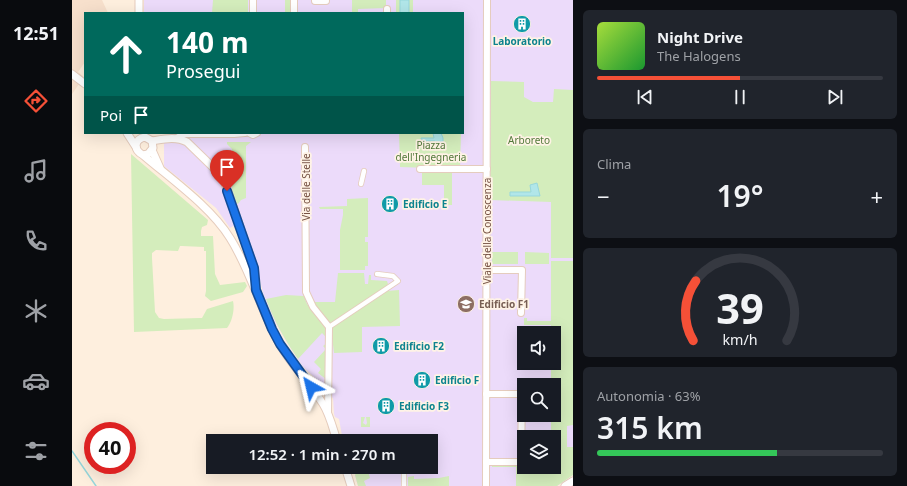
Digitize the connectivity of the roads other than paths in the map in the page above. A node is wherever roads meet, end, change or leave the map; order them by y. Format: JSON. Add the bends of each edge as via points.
{"nodes":[{"id":1,"x":139,"y":0,"type":"edge"},
{"id":2,"x":253,"y":0,"type":"edge"},
{"id":3,"x":294,"y":0,"type":"edge"},
{"id":4,"x":315,"y":0,"type":"edge"},
{"id":5,"x":487,"y":0,"type":"edge"},
{"id":6,"x":326,"y":1,"type":"dead end"},
{"id":7,"x":139,"y":12,"type":"edge"},
{"id":8,"x":253,"y":12,"type":"edge"},
{"id":9,"x":294,"y":12,"type":"edge"},
{"id":10,"x":72,"y":74,"type":"edge"},
{"id":11,"x":84,"y":83,"type":"edge"},
{"id":12,"x":128,"y":134,"type":"edge"},
{"id":13,"x":183,"y":134,"type":"edge"},
{"id":14,"x":183,"y":134,"type":"edge"},
{"id":15,"x":234,"y":134,"type":"edge"},
{"id":16,"x":142,"y":135,"type":"edge"},
{"id":17,"x":176,"y":138,"type":"junction"},
{"id":18,"x":152,"y":142,"type":"junction"},
{"id":19,"x":136,"y":147,"type":"junction"},
{"id":20,"x":305,"y":147,"type":"dead end"},
{"id":21,"x":152,"y":150,"type":"junction"},
{"id":22,"x":143,"y":155,"type":"junction"},
{"id":23,"x":420,"y":169,"type":"dead end"},
{"id":24,"x":487,"y":169,"type":"junction"},
{"id":25,"x":160,"y":170,"type":"junction"},
{"id":26,"x":364,"y":171,"type":"dead end"},
{"id":27,"x":361,"y":184,"type":"dead end"},
{"id":28,"x":486,"y":270,"type":"junction"},
{"id":29,"x":377,"y":274,"type":"dead end"},
{"id":30,"x":256,"y":290,"type":"junction"},
{"id":31,"x":521,"y":313,"type":"dead end"},
{"id":32,"x":329,"y":327,"type":"junction"},
{"id":33,"x":486,"y":394,"type":"junction"},
{"id":34,"x":328,"y":415,"type":"junction"},
{"id":35,"x":335,"y":434,"type":"edge"},
{"id":36,"x":486,"y":462,"type":"junction"},
{"id":37,"x":347,"y":474,"type":"edge"},
{"id":38,"x":404,"y":474,"type":"edge"},
{"id":39,"x":573,"y":481,"type":"edge"},
{"id":40,"x":351,"y":486,"type":"edge"},
{"id":41,"x":404,"y":486,"type":"edge"},
{"id":42,"x":486,"y":486,"type":"edge"},
{"id":43,"x":565,"y":486,"type":"edge"}],
"edges":[{"from":1,"to":7,"type":"street"},
{"from":2,"to":8,"type":"street"},
{"from":3,"to":9,"type":"street"},
{"from":4,"to":6,"type":"street"},
{"from":5,"to":24,"type":"street","name":"Viale della Conoscenza"},
{"from":10,"to":11,"type":"street"},
{"from":12,"to":19,"type":"street"},
{"from":13,"to":17,"type":"street"},
{"from":14,"to":15,"type":"street"},
{"from":16,"to":18,"type":"street"},
{"from":16,"to":19,"type":"street"},
{"from":17,"to":18,"type":"street"},
{"from":17,"to":30,"type":"street","via":[[187,142],[223,177],[254,268]]},
{"from":18,"to":21,"type":"street"},
{"from":19,"to":22,"type":"street"},
{"from":20,"to":32,"type":"street","name":"Via delle Stelle","via":[[306,292],[313,307]]},
{"from":21,"to":22,"type":"street"},
{"from":21,"to":25,"type":"street"},
{"from":22,"to":25,"type":"street"},
{"from":23,"to":24,"type":"street"},
{"from":24,"to":28,"type":"street","name":"Viale della Conoscenza"},
{"from":25,"to":30,"type":"street","via":[[216,219],[230,238]]},
{"from":26,"to":27,"type":"street"},
{"from":28,"to":31,"type":"street","via":[[522,270]]},
{"from":28,"to":33,"type":"street","name":"Viale della Conoscenza"},
{"from":29,"to":32,"type":"street","via":[[393,276],[398,281]]},
{"from":30,"to":34,"type":"street","via":[[280,344],[324,405]]},
{"from":32,"to":34,"type":"street"},
{"from":33,"to":36,"type":"street","name":"Viale della Conoscenza"},
{"from":33,"to":36,"type":"street","via":[[522,394],[521,460]]},
{"from":34,"to":35,"type":"street"},
{"from":36,"to":42,"type":"street","name":"Viale della Conoscenza"},
{"from":37,"to":40,"type":"street"},
{"from":38,"to":41,"type":"street"},
{"from":39,"to":43,"type":"street"}]}
